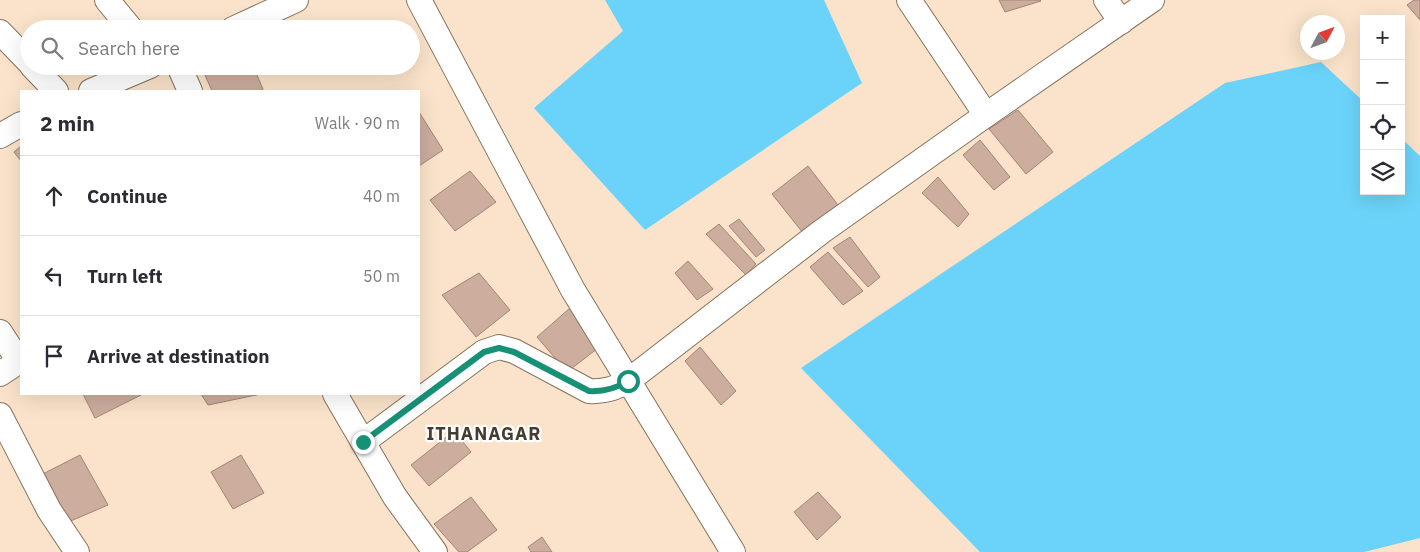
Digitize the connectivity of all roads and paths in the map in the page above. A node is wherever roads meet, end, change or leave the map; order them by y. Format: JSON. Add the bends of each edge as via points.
{"nodes":[{"id":1,"x":107,"y":0,"type":"edge"},
{"id":2,"x":296,"y":0,"type":"edge"},
{"id":3,"x":419,"y":0,"type":"edge"},
{"id":4,"x":909,"y":0,"type":"edge"},
{"id":5,"x":1106,"y":0,"type":"edge"},
{"id":6,"x":1152,"y":0,"type":"edge"},
{"id":7,"x":124,"y":20,"type":"edge"},
{"id":8,"x":253,"y":20,"type":"edge"},
{"id":9,"x":1121,"y":22,"type":"junction"},
{"id":10,"x":0,"y":32,"type":"edge"},
{"id":11,"x":20,"y":53,"type":"edge"},
{"id":12,"x":41,"y":75,"type":"edge"},
{"id":13,"x":128,"y":75,"type":"edge"},
{"id":14,"x":184,"y":75,"type":"edge"},
{"id":15,"x":55,"y":90,"type":"edge"},
{"id":16,"x":92,"y":90,"type":"edge"},
{"id":17,"x":190,"y":90,"type":"edge"},
{"id":18,"x":986,"y":114,"type":"junction"},
{"id":19,"x":20,"y":125,"type":"edge"},
{"id":20,"x":0,"y":136,"type":"edge"},
{"id":21,"x":0,"y":332,"type":"edge"},
{"id":22,"x":13,"y":365,"type":"edge"},
{"id":23,"x":628,"y":381,"type":"junction"},
{"id":24,"x":336,"y":395,"type":"edge"},
{"id":25,"x":0,"y":415,"type":"edge"},
{"id":26,"x":363,"y":442,"type":"junction"},
{"id":27,"x":76,"y":552,"type":"edge"},
{"id":28,"x":435,"y":552,"type":"edge"},
{"id":29,"x":733,"y":552,"type":"edge"}],
"edges":[{"from":1,"to":7,"type":"street"},
{"from":2,"to":8,"type":"street"},
{"from":3,"to":23,"type":"street","via":[[573,290]]},
{"from":4,"to":18,"type":"street"},
{"from":5,"to":9,"type":"street"},
{"from":6,"to":9,"type":"street"},
{"from":9,"to":18,"type":"street"},
{"from":10,"to":11,"type":"street"},
{"from":12,"to":15,"type":"street"},
{"from":13,"to":16,"type":"street"},
{"from":14,"to":17,"type":"street"},
{"from":18,"to":23,"type":"street","via":[[821,232]]},
{"from":19,"to":20,"type":"street"},
{"from":21,"to":22,"type":"street"},
{"from":23,"to":26,"type":"street","via":[[614,389],[589,391],[514,352],[499,348],[484,352]]},
{"from":23,"to":29,"type":"street"},
{"from":24,"to":26,"type":"street"},
{"from":25,"to":27,"type":"street","via":[[48,510]]},
{"from":26,"to":28,"type":"street","via":[[395,497]]}]}
